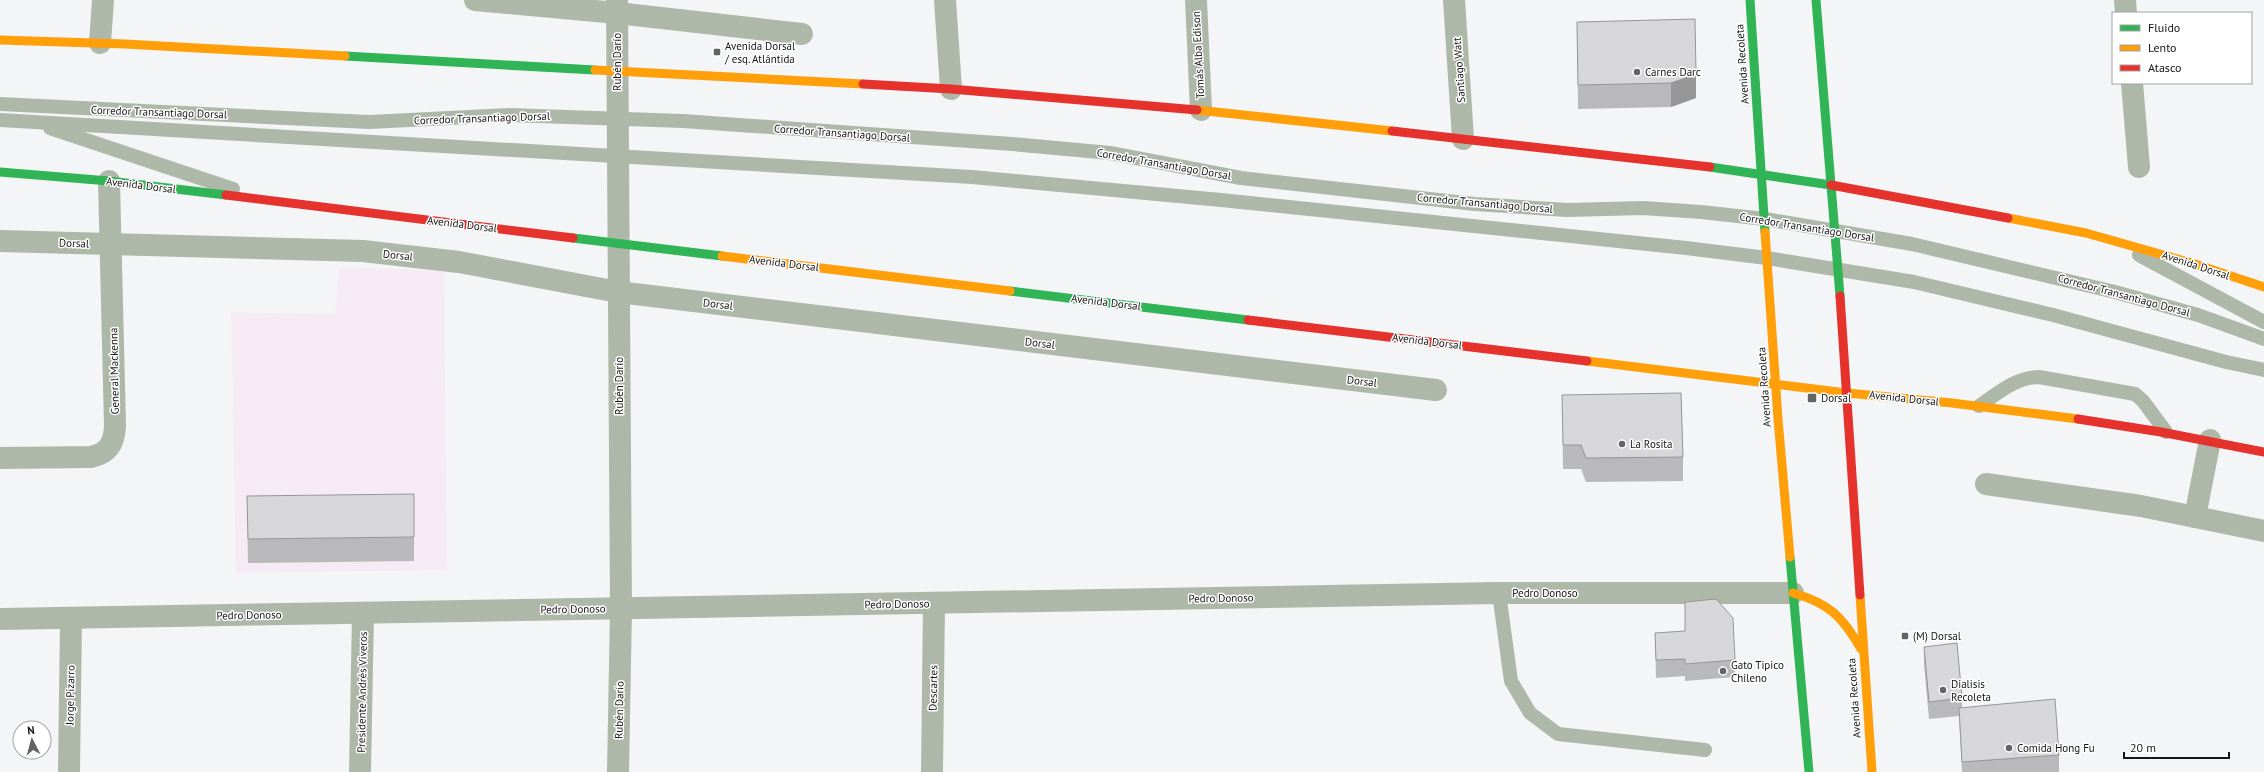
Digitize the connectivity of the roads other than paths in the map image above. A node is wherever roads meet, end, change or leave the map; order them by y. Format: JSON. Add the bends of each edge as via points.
{"nodes":[{"id":1,"x":103,"y":0,"type":"edge"},
{"id":2,"x":475,"y":0,"type":"edge"},
{"id":3,"x":945,"y":0,"type":"edge"},
{"id":4,"x":1196,"y":0,"type":"edge"},
{"id":5,"x":1454,"y":0,"type":"edge"},
{"id":6,"x":1750,"y":0,"type":"edge"},
{"id":7,"x":1816,"y":0,"type":"edge"},
{"id":8,"x":2125,"y":0,"type":"edge"},
{"id":9,"x":617,"y":6,"type":"edge"},
{"id":10,"x":2126,"y":12,"type":"edge"},
{"id":11,"x":802,"y":34,"type":"dead end"},
{"id":12,"x":0,"y":40,"type":"edge"},
{"id":13,"x":100,"y":43,"type":"junction"},
{"id":14,"x":617,"y":71,"type":"junction"},
{"id":15,"x":2132,"y":84,"type":"edge"},
{"id":16,"x":950,"y":89,"type":"junction"},
{"id":17,"x":0,"y":104,"type":"edge"},
{"id":18,"x":1201,"y":110,"type":"junction"},
{"id":19,"x":617,"y":118,"type":"junction"},
{"id":20,"x":0,"y":120,"type":"edge"},
{"id":21,"x":32,"y":122,"type":"junction"},
{"id":22,"x":1463,"y":139,"type":"junction"},
{"id":23,"x":617,"y":155,"type":"junction"},
{"id":24,"x":2139,"y":167,"type":"dead end"},
{"id":25,"x":0,"y":172,"type":"edge"},
{"id":26,"x":1762,"y":173,"type":"junction"},
{"id":27,"x":109,"y":181,"type":"junction"},
{"id":28,"x":1831,"y":185,"type":"junction"},
{"id":29,"x":272,"y":201,"type":"junction"},
{"id":30,"x":1765,"y":219,"type":"junction"},
{"id":31,"x":1835,"y":231,"type":"junction"},
{"id":32,"x":2108,"y":239,"type":"junction"},
{"id":33,"x":0,"y":241,"type":"edge"},
{"id":34,"x":618,"y":243,"type":"junction"},
{"id":35,"x":111,"y":244,"type":"junction"},
{"id":36,"x":1767,"y":258,"type":"junction"},
{"id":37,"x":1838,"y":269,"type":"junction"},
{"id":38,"x":2264,"y":287,"type":"edge"},
{"id":39,"x":618,"y":292,"type":"junction"},
{"id":40,"x":2264,"y":322,"type":"edge"},
{"id":41,"x":2264,"y":339,"type":"edge"},
{"id":42,"x":2264,"y":370,"type":"edge"},
{"id":43,"x":1776,"y":385,"type":"junction"},
{"id":44,"x":1436,"y":390,"type":"dead end"},
{"id":45,"x":1847,"y":393,"type":"junction"},
{"id":46,"x":1979,"y":406,"type":"junction"},
{"id":47,"x":2166,"y":432,"type":"junction"},
{"id":48,"x":2210,"y":440,"type":"junction"},
{"id":49,"x":2264,"y":452,"type":"edge"},
{"id":50,"x":0,"y":458,"type":"edge"},
{"id":51,"x":1986,"y":484,"type":"dead end"},
{"id":52,"x":2195,"y":517,"type":"junction"},
{"id":53,"x":2264,"y":531,"type":"edge"},
{"id":54,"x":1499,"y":593,"type":"junction"},
{"id":55,"x":1793,"y":593,"type":"junction"},
{"id":56,"x":934,"y":603,"type":"junction"},
{"id":57,"x":621,"y":609,"type":"junction"},
{"id":58,"x":363,"y":613,"type":"junction"},
{"id":59,"x":71,"y":618,"type":"junction"},
{"id":60,"x":0,"y":619,"type":"edge"},
{"id":61,"x":1863,"y":652,"type":"junction"},
{"id":62,"x":1705,"y":750,"type":"dead end"},
{"id":63,"x":69,"y":772,"type":"edge"},
{"id":64,"x":360,"y":772,"type":"edge"},
{"id":65,"x":618,"y":772,"type":"edge"},
{"id":66,"x":932,"y":772,"type":"edge"},
{"id":67,"x":1809,"y":772,"type":"edge"},
{"id":68,"x":1872,"y":772,"type":"edge"}],
"edges":[{"from":1,"to":13,"type":"street"},
{"from":2,"to":9,"type":"street"},
{"from":3,"to":16,"type":"street"},
{"from":4,"to":18,"type":"street","name":"Tomás Alba Edison"},
{"from":5,"to":22,"type":"street","name":"Santiago Watt"},
{"from":6,"to":26,"type":"main road","name":"Avenida Recoleta"},
{"from":7,"to":28,"type":"main road","name":"Avenida Recoleta"},
{"from":8,"to":10,"type":"street"},
{"from":9,"to":11,"type":"street"},
{"from":9,"to":14,"type":"street","name":"Rubén Darío"},
{"from":12,"to":13,"type":"main road","name":"Avenida Dorsal"},
{"from":13,"to":14,"type":"main road","name":"Avenida Dorsal"},
{"from":14,"to":16,"type":"main road","name":"Avenida Dorsal"},
{"from":14,"to":19,"type":"street","name":"Rubén Darío"},
{"from":15,"to":24,"type":"street"},
{"from":16,"to":18,"type":"main road","name":"Avenida Dorsal"},
{"from":17,"to":19,"type":"lane","name":"Corredor Transantiago Dorsal","via":[[369,122],[509,115]]},
{"from":18,"to":22,"type":"main road","name":"Avenida Dorsal"},
{"from":19,"to":23,"type":"street","name":"Rubén Darío"},
{"from":19,"to":30,"type":"lane","name":"Corredor Transantiago Dorsal","via":[[1075,149],[1151,159],[1241,178],[1475,204],[1567,210],[1643,208]]},
{"from":20,"to":21,"type":"lane","name":"Corredor Transantiago Dorsal"},
{"from":21,"to":23,"type":"lane","name":"Corredor Transantiago Dorsal"},
{"from":21,"to":29,"type":"lane"},
{"from":22,"to":26,"type":"main road","name":"Avenida Dorsal"},
{"from":23,"to":34,"type":"street","name":"Rubén Darío"},
{"from":23,"to":36,"type":"lane","name":"Corredor Transantiago Dorsal","via":[[972,177],[1333,211]]},
{"from":25,"to":27,"type":"main road","name":"Avenida Dorsal"},
{"from":26,"to":28,"type":"main road","name":"Avenida Dorsal"},
{"from":26,"to":30,"type":"main road","name":"Avenida Recoleta"},
{"from":27,"to":29,"type":"main road","name":"Avenida Dorsal"},
{"from":27,"to":35,"type":"street","name":"General Mackenna"},
{"from":28,"to":31,"type":"main road","name":"Avenida Recoleta"},
{"from":28,"to":32,"type":"main road","name":"Avenida Dorsal","via":[[2000,215]]},
{"from":29,"to":34,"type":"main road","name":"Avenida Dorsal"},
{"from":30,"to":31,"type":"lane","name":"Corredor Transantiago Dorsal"},
{"from":30,"to":36,"type":"main road","name":"Avenida Recoleta"},
{"from":31,"to":37,"type":"main road","name":"Avenida Recoleta"},
{"from":31,"to":41,"type":"lane","name":"Corredor Transantiago Dorsal","via":[[1912,244],[2085,285],[2198,315]]},
{"from":32,"to":38,"type":"main road","name":"Avenida Dorsal"},
{"from":32,"to":40,"type":"lane"},
{"from":33,"to":35,"type":"street","name":"Dorsal"},
{"from":34,"to":39,"type":"street","name":"Rubén Darío"},
{"from":34,"to":43,"type":"main road","name":"Avenida Dorsal"},
{"from":35,"to":39,"type":"street","name":"Dorsal","via":[[362,251],[459,262]]},
{"from":35,"to":50,"type":"street","name":"General Mackenna","via":[[115,426],[113,443],[100,455],[91,457]]},
{"from":36,"to":37,"type":"lane","name":"Corredor Transantiago Dorsal"},
{"from":36,"to":43,"type":"main road","name":"Avenida Recoleta"},
{"from":37,"to":42,"type":"lane","name":"Corredor Transantiago Dorsal","via":[[1914,282],[1982,298]]},
{"from":37,"to":45,"type":"main road","name":"Avenida Recoleta"},
{"from":39,"to":44,"type":"street","name":"Dorsal"},
{"from":39,"to":57,"type":"street","name":"Rubén Darío"},
{"from":43,"to":45,"type":"main road","name":"Avenida Dorsal"},
{"from":43,"to":55,"type":"main road","name":"Avenida Recoleta"},
{"from":45,"to":46,"type":"main road","name":"Avenida Dorsal"},
{"from":45,"to":61,"type":"main road","name":"Avenida Recoleta"},
{"from":46,"to":47,"type":"main road","name":"Avenida Dorsal"},
{"from":46,"to":47,"type":"lane","via":[[2020,380],[2039,377],[2135,394]]},
{"from":47,"to":48,"type":"main road","name":"Avenida Dorsal"},
{"from":48,"to":49,"type":"main road","name":"Avenida Dorsal"},
{"from":48,"to":52,"type":"street"},
{"from":51,"to":52,"type":"street","via":[[2141,506]]},
{"from":52,"to":53,"type":"street"},
{"from":54,"to":55,"type":"street","name":"Pedro Donoso"},
{"from":54,"to":56,"type":"street","name":"Pedro Donoso"},
{"from":54,"to":62,"type":"lane","via":[[1511,681],[1530,713],[1558,734]]},
{"from":55,"to":61,"type":"main road","via":[[1814,598],[1834,610]]},
{"from":55,"to":67,"type":"main road","name":"Avenida Recoleta"},
{"from":56,"to":57,"type":"street","name":"Pedro Donoso"},
{"from":56,"to":66,"type":"street","name":"Descartes"},
{"from":57,"to":58,"type":"street","name":"Pedro Donoso"},
{"from":57,"to":65,"type":"street","name":"Rubén Darío"},
{"from":58,"to":59,"type":"street","name":"Pedro Donoso"},
{"from":58,"to":64,"type":"street","name":"Presidente Andrés Viveros"},
{"from":59,"to":60,"type":"street","name":"Pedro Donoso"},
{"from":59,"to":63,"type":"street","name":"Jorge Pizarro"},
{"from":61,"to":68,"type":"main road","name":"Avenida Recoleta"}]}
